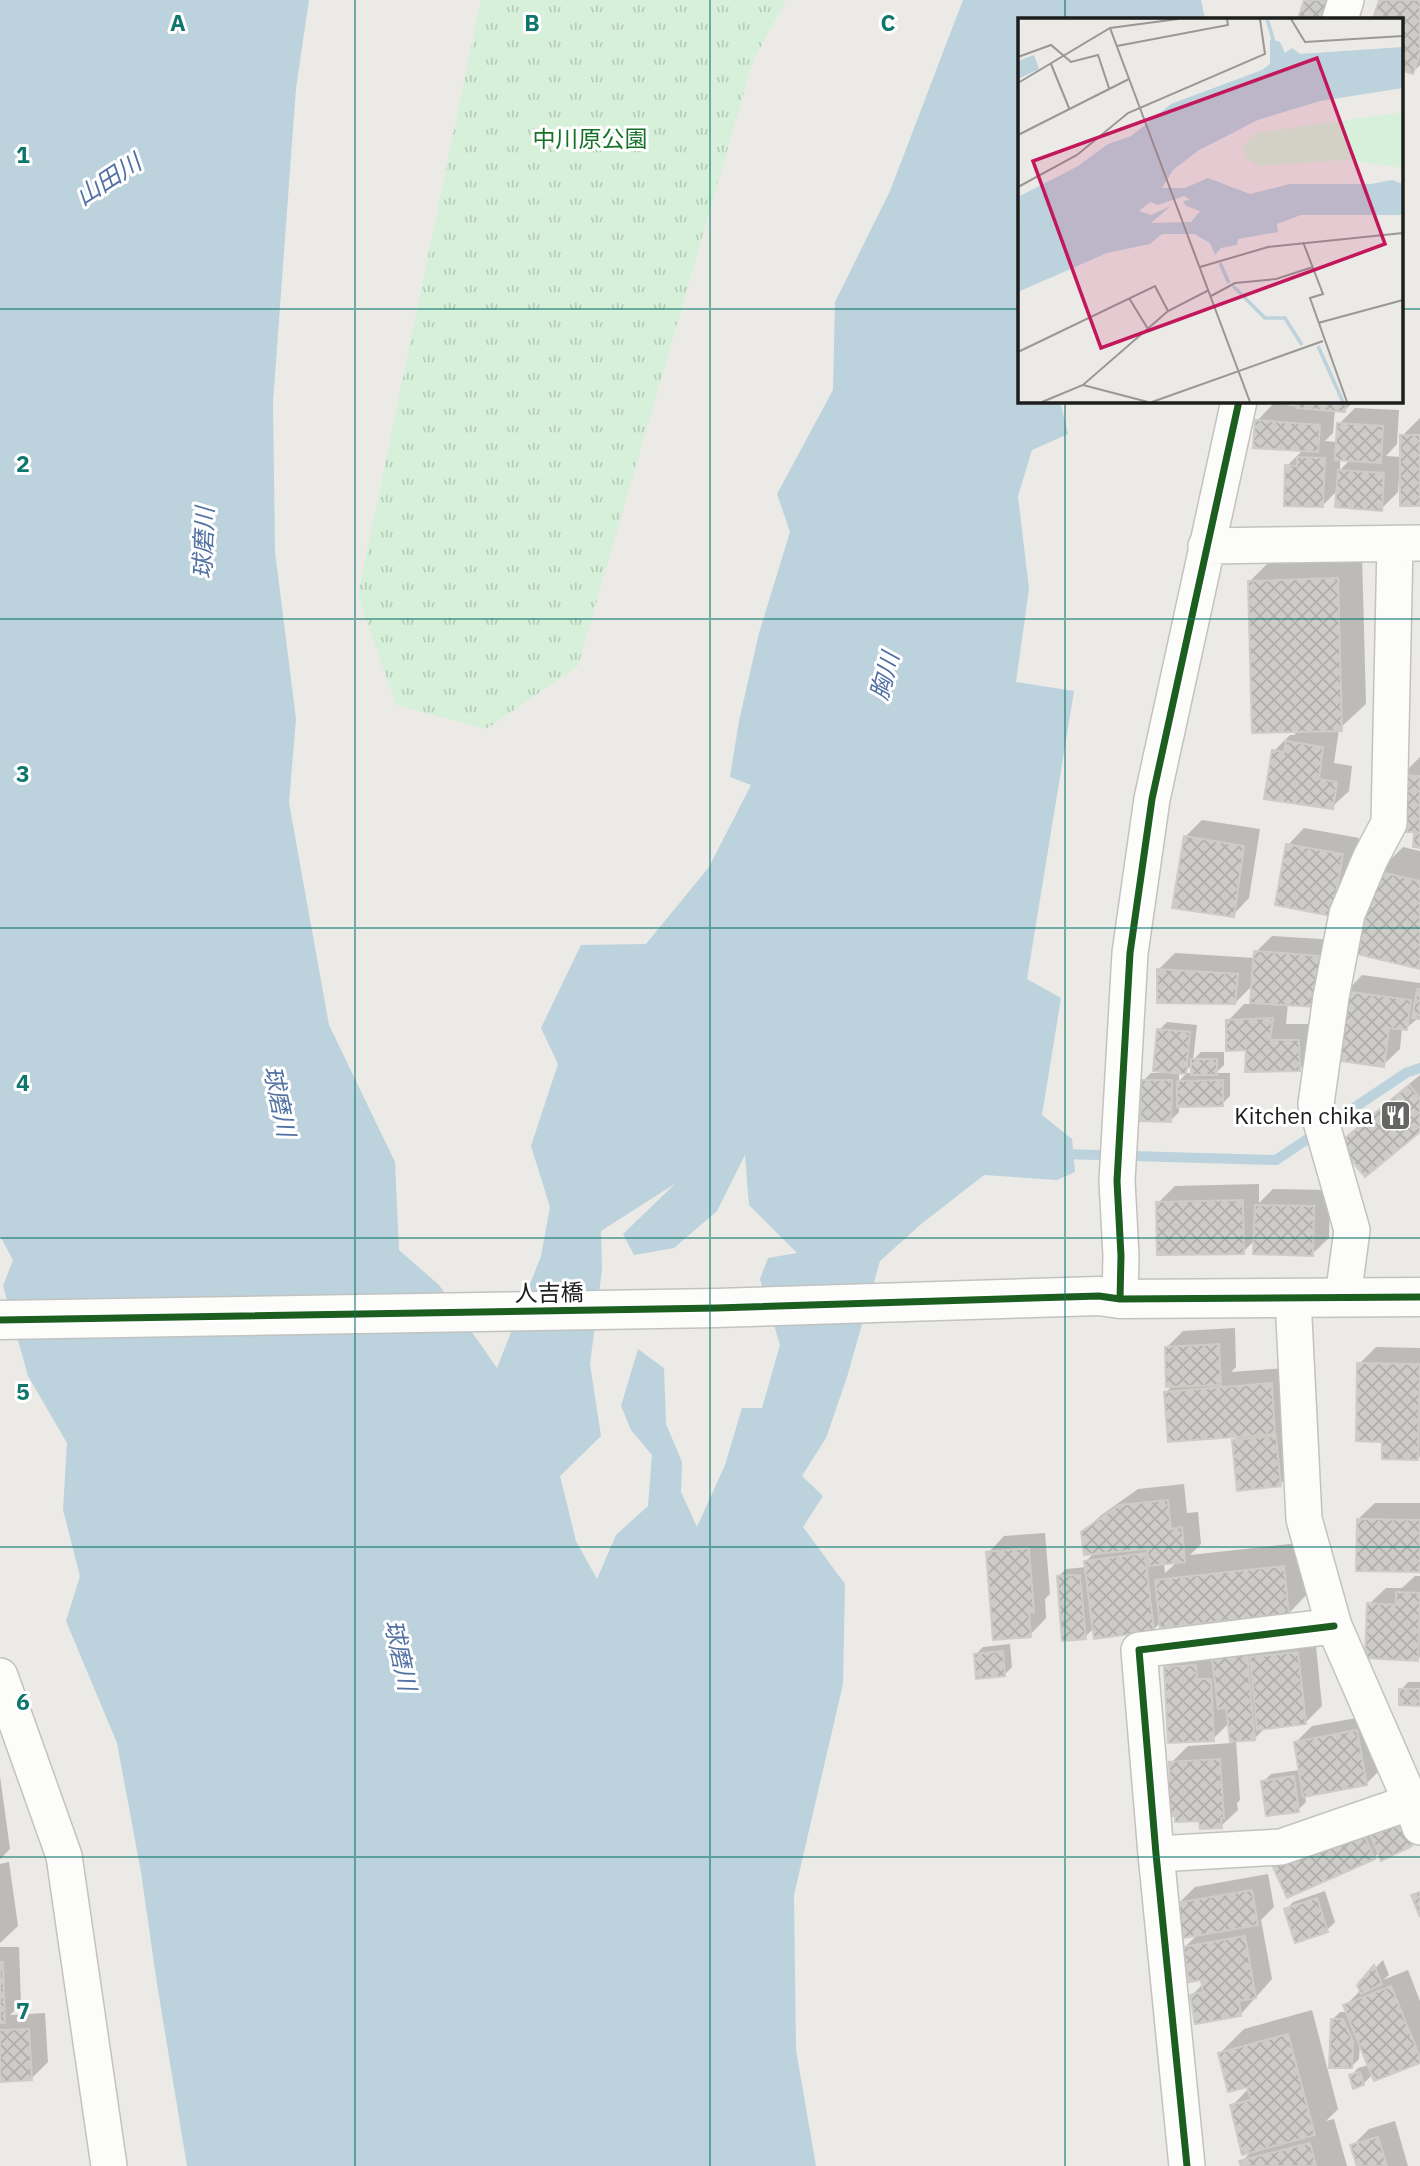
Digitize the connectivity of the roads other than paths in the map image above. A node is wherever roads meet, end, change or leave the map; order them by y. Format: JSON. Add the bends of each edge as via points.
{"nodes":[{"id":1,"x":1346,"y":0,"type":"edge"},
{"id":2,"x":1340,"y":18,"type":"edge"},
{"id":3,"x":1239,"y":402,"type":"edge"},
{"id":4,"x":1407,"y":543,"type":"edge"},
{"id":5,"x":1206,"y":546,"type":"junction"},
{"id":6,"x":1343,"y":1297,"type":"junction"},
{"id":7,"x":1420,"y":1297,"type":"edge"},
{"id":8,"x":1110,"y":1298,"type":"junction"},
{"id":9,"x":1293,"y":1298,"type":"junction"},
{"id":10,"x":0,"y":1320,"type":"edge"},
{"id":11,"x":1335,"y":1626,"type":"junction"},
{"id":12,"x":0,"y":1676,"type":"edge"},
{"id":13,"x":1415,"y":1815,"type":"edge"},
{"id":14,"x":1156,"y":1854,"type":"junction"},
{"id":15,"x":109,"y":2166,"type":"edge"},
{"id":16,"x":1186,"y":2166,"type":"edge"}],
"edges":[{"from":1,"to":2,"type":"street"},
{"from":3,"to":5,"type":"street"},
{"from":4,"to":5,"type":"street"},
{"from":4,"to":6,"type":"street","via":[[1389,823],[1347,914],[1316,1104],[1352,1230]]},
{"from":5,"to":8,"type":"street","via":[[1152,799],[1130,953]]},
{"from":6,"to":7,"type":"street","name":"人吉橋"},
{"from":6,"to":9,"type":"street","name":"人吉橋"},
{"from":8,"to":9,"type":"street","name":"人吉橋"},
{"from":8,"to":10,"type":"street","name":"人吉橋"},
{"from":9,"to":11,"type":"street","via":[[1304,1519]]},
{"from":11,"to":13,"type":"street"},
{"from":11,"to":14,"type":"street","via":[[1139,1650]]},
{"from":12,"to":15,"type":"street","via":[[64,1856]]},
{"from":13,"to":14,"type":"street","via":[[1281,1847]]},
{"from":14,"to":16,"type":"street"}]}
